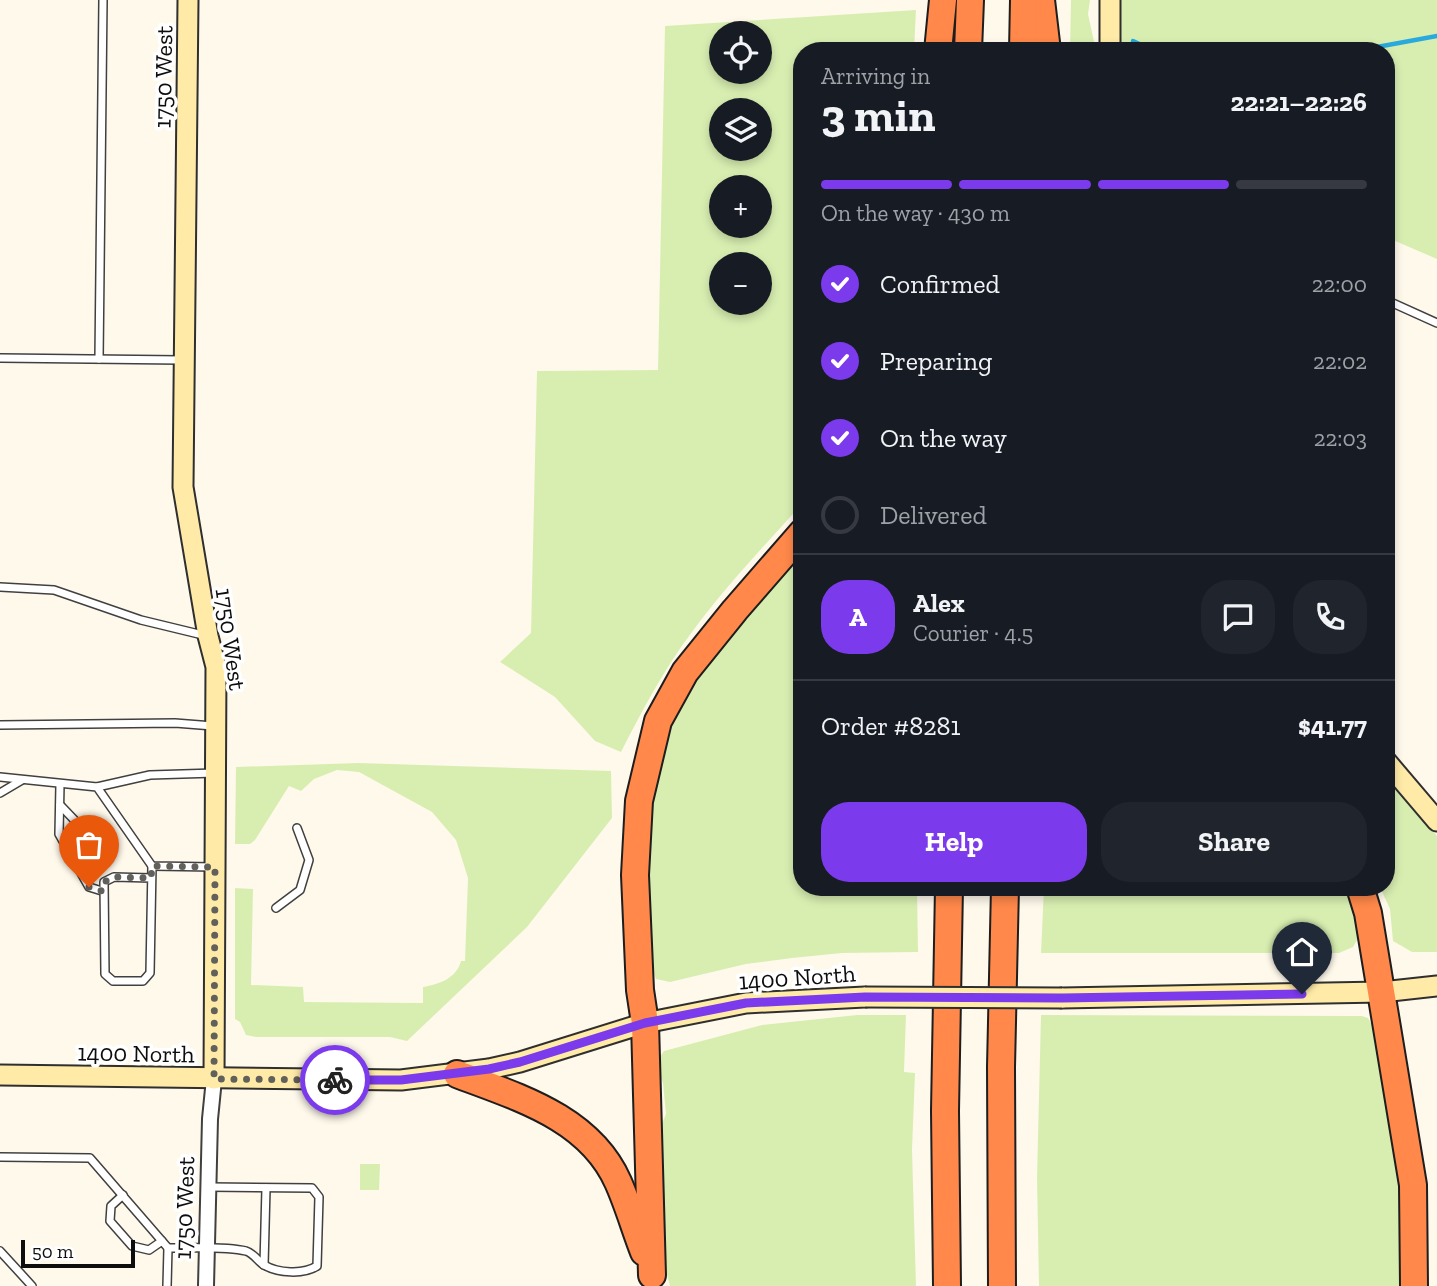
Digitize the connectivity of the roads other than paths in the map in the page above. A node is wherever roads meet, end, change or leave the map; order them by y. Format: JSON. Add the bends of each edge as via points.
{"nodes":[{"id":1,"x":103,"y":0,"type":"edge"},
{"id":2,"x":188,"y":0,"type":"edge"},
{"id":3,"x":943,"y":0,"type":"edge"},
{"id":4,"x":970,"y":0,"type":"edge"},
{"id":5,"x":1024,"y":0,"type":"edge"},
{"id":6,"x":1041,"y":0,"type":"edge"},
{"id":7,"x":1110,"y":0,"type":"edge"},
{"id":8,"x":939,"y":42,"type":"edge"},
{"id":9,"x":968,"y":42,"type":"edge"},
{"id":10,"x":1023,"y":42,"type":"edge"},
{"id":11,"x":1046,"y":42,"type":"edge"},
{"id":12,"x":1110,"y":42,"type":"edge"},
{"id":13,"x":1395,"y":304,"type":"edge"},
{"id":14,"x":1437,"y":323,"type":"edge"},
{"id":15,"x":0,"y":358,"type":"edge"},
{"id":16,"x":99,"y":359,"type":"junction"},
{"id":17,"x":185,"y":360,"type":"junction"},
{"id":18,"x":793,"y":543,"type":"edge"},
{"id":19,"x":0,"y":587,"type":"edge"},
{"id":20,"x":208,"y":636,"type":"junction"},
{"id":21,"x":0,"y":725,"type":"edge"},
{"id":22,"x":215,"y":727,"type":"junction"},
{"id":23,"x":1395,"y":772,"type":"edge"},
{"id":24,"x":215,"y":773,"type":"junction"},
{"id":25,"x":0,"y":777,"type":"edge"},
{"id":26,"x":23,"y":780,"type":"junction"},
{"id":27,"x":60,"y":784,"type":"junction"},
{"id":28,"x":97,"y":787,"type":"junction"},
{"id":29,"x":0,"y":793,"type":"edge"},
{"id":30,"x":60,"y":805,"type":"junction"},
{"id":31,"x":1437,"y":821,"type":"edge"},
{"id":32,"x":297,"y":828,"type":"dead end"},
{"id":33,"x":83,"y":829,"type":"dead end"},
{"id":34,"x":152,"y":866,"type":"junction"},
{"id":35,"x":215,"y":867,"type":"junction"},
{"id":36,"x":104,"y":870,"type":"dead end"},
{"id":37,"x":151,"y":878,"type":"junction"},
{"id":38,"x":109,"y":879,"type":"junction"},
{"id":39,"x":102,"y":891,"type":"junction"},
{"id":40,"x":949,"y":896,"type":"edge"},
{"id":41,"x":1005,"y":896,"type":"edge"},
{"id":42,"x":1363,"y":896,"type":"edge"},
{"id":43,"x":276,"y":908,"type":"dead end"},
{"id":44,"x":1437,"y":986,"type":"edge"},
{"id":45,"x":1382,"y":992,"type":"junction"},
{"id":46,"x":645,"y":1023,"type":"junction"},
{"id":47,"x":457,"y":1074,"type":"junction"},
{"id":48,"x":0,"y":1075,"type":"edge"},
{"id":49,"x":214,"y":1079,"type":"junction"},
{"id":50,"x":0,"y":1157,"type":"edge"},
{"id":51,"x":209,"y":1187,"type":"junction"},
{"id":52,"x":266,"y":1188,"type":"junction"},
{"id":53,"x":123,"y":1195,"type":"junction"},
{"id":54,"x":165,"y":1245,"type":"junction"},
{"id":55,"x":207,"y":1248,"type":"junction"},
{"id":56,"x":0,"y":1251,"type":"edge"},
{"id":57,"x":264,"y":1265,"type":"junction"},
{"id":58,"x":654,"y":1280,"type":"edge"},
{"id":59,"x":32,"y":1286,"type":"edge"},
{"id":60,"x":167,"y":1286,"type":"edge"},
{"id":61,"x":206,"y":1286,"type":"edge"},
{"id":62,"x":947,"y":1286,"type":"edge"},
{"id":63,"x":1002,"y":1286,"type":"edge"},
{"id":64,"x":1414,"y":1286,"type":"edge"}],
"edges":[{"from":1,"to":16,"type":"lane"},
{"from":2,"to":17,"type":"main road","name":"1750 West"},
{"from":3,"to":8,"type":"highway"},
{"from":4,"to":9,"type":"highway"},
{"from":5,"to":10,"type":"highway"},
{"from":6,"to":11,"type":"highway"},
{"from":7,"to":12,"type":"main road"},
{"from":13,"to":14,"type":"lane"},
{"from":15,"to":16,"type":"lane"},
{"from":16,"to":17,"type":"lane"},
{"from":17,"to":20,"type":"main road","name":"1750 West","via":[[183,486]]},
{"from":18,"to":46,"type":"highway","via":[[685,672],[658,721],[639,801],[636,863],[639,980]]},
{"from":19,"to":20,"type":"lane","via":[[54,590],[141,620]]},
{"from":20,"to":22,"type":"main road","name":"1750 West","via":[[216,667]]},
{"from":21,"to":22,"type":"lane","via":[[175,723]]},
{"from":22,"to":24,"type":"main road","name":"1750 West"},
{"from":23,"to":31,"type":"main road"},
{"from":24,"to":28,"type":"lane","via":[[150,775]]},
{"from":24,"to":35,"type":"main road","name":"1750 West"},
{"from":25,"to":26,"type":"lane"},
{"from":26,"to":27,"type":"lane"},
{"from":26,"to":29,"type":"lane"},
{"from":27,"to":28,"type":"lane"},
{"from":27,"to":30,"type":"lane"},
{"from":28,"to":34,"type":"lane"},
{"from":30,"to":33,"type":"lane"},
{"from":30,"to":39,"type":"lane","via":[[59,835],[89,887]]},
{"from":32,"to":43,"type":"lane","via":[[309,859],[300,890]]},
{"from":34,"to":35,"type":"lane"},
{"from":34,"to":37,"type":"lane"},
{"from":35,"to":49,"type":"main road","name":"1750 West"},
{"from":36,"to":38,"type":"lane"},
{"from":37,"to":38,"type":"lane"},
{"from":37,"to":39,"type":"lane","via":[[150,973],[143,981],[113,981],[104,974]]},
{"from":38,"to":39,"type":"lane"},
{"from":40,"to":62,"type":"highway"},
{"from":41,"to":63,"type":"highway"},
{"from":42,"to":45,"type":"highway"},
{"from":44,"to":45,"type":"main road","name":"1400 North"},
{"from":45,"to":46,"type":"main road","name":"1400 North","bridge":true,"via":[[865,997],[746,1003]]},
{"from":45,"to":64,"type":"highway","via":[[1413,1185]]},
{"from":46,"to":47,"type":"main road","name":"1400 North","via":[[520,1062]]},
{"from":46,"to":58,"type":"highway"},
{"from":47,"to":49,"type":"main road","name":"1400 North","via":[[401,1080]]},
{"from":47,"to":58,"type":"highway","via":[[557,1116],[595,1147],[617,1179]]},
{"from":48,"to":49,"type":"main road","name":"1400 North"},
{"from":49,"to":51,"type":"street","name":"1750 West"},
{"from":50,"to":53,"type":"lane","via":[[90,1158]]},
{"from":51,"to":52,"type":"lane"},
{"from":51,"to":55,"type":"street","name":"1750 West"},
{"from":52,"to":57,"type":"lane"},
{"from":52,"to":57,"type":"lane","via":[[312,1188],[319,1198],[318,1238],[317,1266],[311,1270],[284,1272]]},
{"from":53,"to":54,"type":"lane"},
{"from":53,"to":54,"type":"lane","via":[[111,1206],[110,1221],[132,1246],[149,1250]]},
{"from":54,"to":55,"type":"lane"},
{"from":54,"to":60,"type":"lane"},
{"from":55,"to":57,"type":"lane","via":[[248,1251]]},
{"from":55,"to":61,"type":"street","name":"1750 West"},
{"from":56,"to":59,"type":"lane"}]}
